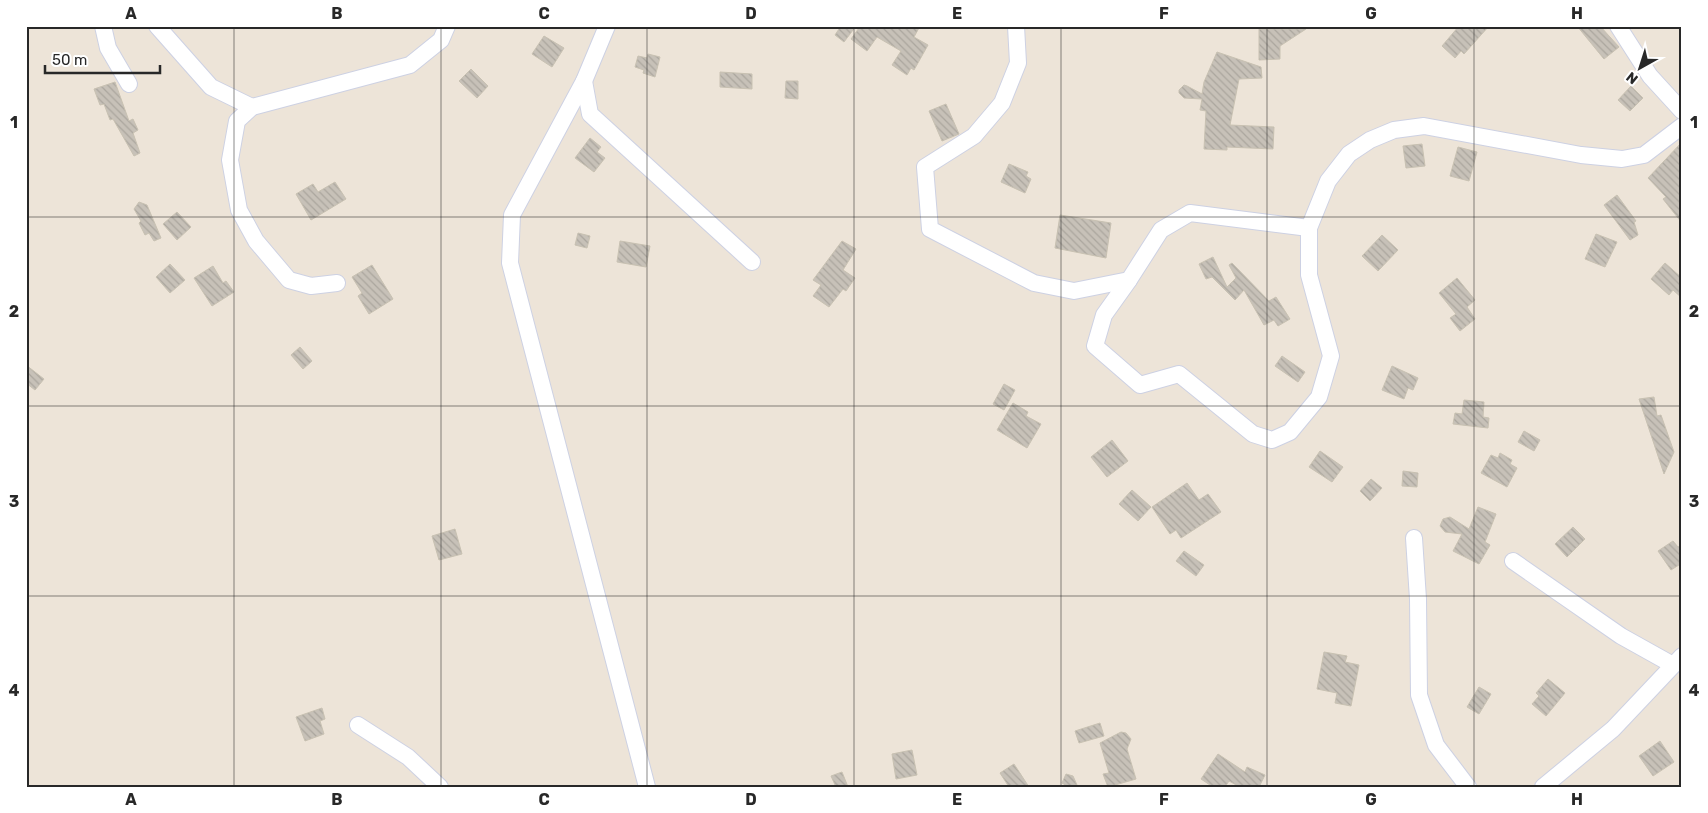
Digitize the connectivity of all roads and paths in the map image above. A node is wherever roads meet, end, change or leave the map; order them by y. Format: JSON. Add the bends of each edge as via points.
{"nodes":[{"id":1,"x":102,"y":26,"type":"edge"},
{"id":2,"x":157,"y":26,"type":"edge"},
{"id":3,"x":447,"y":26,"type":"edge"},
{"id":4,"x":607,"y":26,"type":"edge"},
{"id":5,"x":1016,"y":26,"type":"edge"},
{"id":6,"x":1618,"y":26,"type":"edge"},
{"id":7,"x":584,"y":81,"type":"junction"},
{"id":8,"x":129,"y":84,"type":"dead end"},
{"id":9,"x":252,"y":107,"type":"junction"},
{"id":10,"x":1682,"y":111,"type":"edge"},
{"id":11,"x":1682,"y":126,"type":"edge"},
{"id":12,"x":1309,"y":228,"type":"junction"},
{"id":13,"x":752,"y":262,"type":"dead end"},
{"id":14,"x":1129,"y":280,"type":"junction"},
{"id":15,"x":337,"y":283,"type":"dead end"},
{"id":16,"x":1414,"y":538,"type":"dead end"},
{"id":17,"x":1513,"y":561,"type":"dead end"},
{"id":18,"x":1678,"y":660,"type":"edge"},
{"id":19,"x":358,"y":725,"type":"dead end"},
{"id":20,"x":440,"y":787,"type":"edge"},
{"id":21,"x":647,"y":787,"type":"edge"},
{"id":22,"x":1468,"y":787,"type":"edge"},
{"id":23,"x":1543,"y":787,"type":"edge"}],
"edges":[{"from":1,"to":8,"type":"street","via":[[108,48]]},
{"from":2,"to":9,"type":"street","via":[[211,87]]},
{"from":3,"to":9,"type":"street","via":[[441,40],[410,65]]},
{"from":4,"to":7,"type":"street"},
{"from":5,"to":14,"type":"street","via":[[1018,63],[1002,104],[974,136],[925,167],[930,229],[1034,283],[1074,291]]},
{"from":6,"to":10,"type":"street","via":[[1650,76]]},
{"from":7,"to":13,"type":"street","via":[[590,114]]},
{"from":7,"to":21,"type":"street","via":[[512,215],[510,263]]},
{"from":9,"to":15,"type":"street","via":[[237,121],[230,160],[238,210],[256,241],[289,280],[311,286]]},
{"from":11,"to":12,"type":"street","via":[[1644,155],[1622,159],[1581,155],[1424,126],[1394,130],[1349,154],[1328,181]]},
{"from":12,"to":14,"type":"street","via":[[1190,213],[1161,230]]},
{"from":12,"to":14,"type":"street","via":[[1309,275],[1331,356],[1319,397],[1290,432],[1272,440],[1253,434],[1179,374],[1140,385],[1095,346],[1104,316]]},
{"from":16,"to":22,"type":"street","via":[[1419,695],[1436,745]]},
{"from":17,"to":18,"type":"street","via":[[1621,636]]},
{"from":18,"to":23,"type":"street","via":[[1613,729]]},
{"from":19,"to":20,"type":"street","via":[[408,758]]}]}
